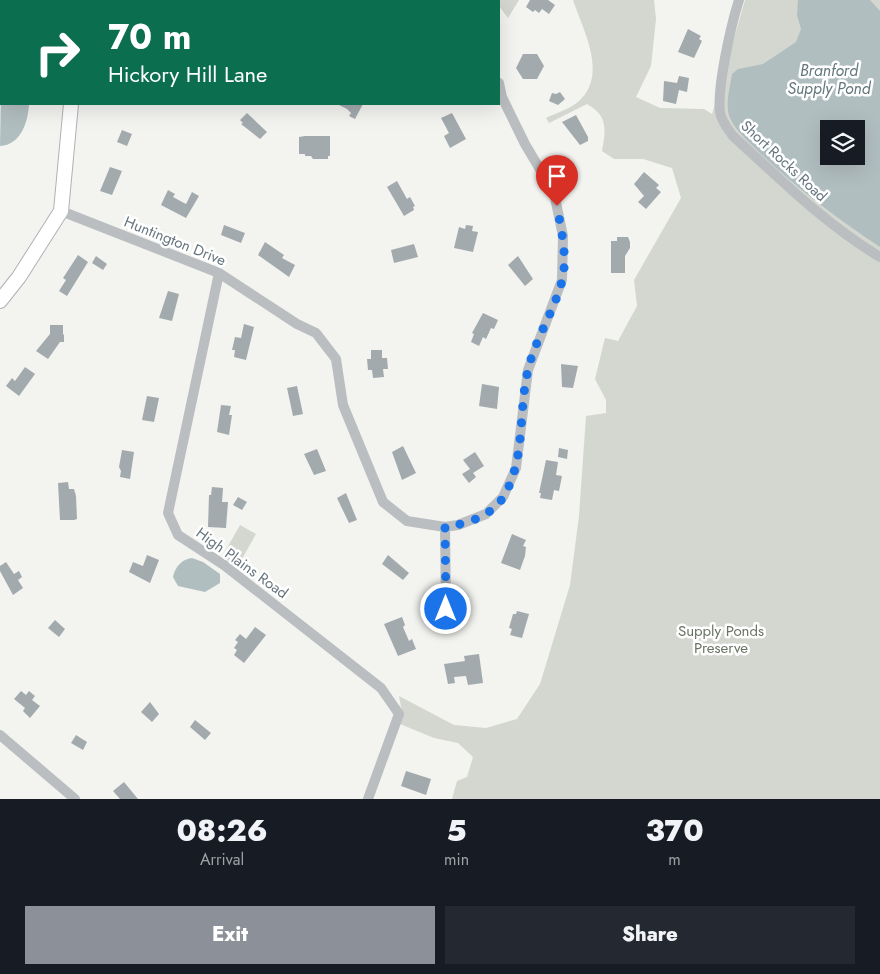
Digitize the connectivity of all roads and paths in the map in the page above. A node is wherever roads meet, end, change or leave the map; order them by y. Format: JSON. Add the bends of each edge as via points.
{"nodes":[{"id":1,"x":739,"y":0,"type":"edge"},
{"id":2,"x":500,"y":88,"type":"edge"},
{"id":3,"x":71,"y":105,"type":"edge"},
{"id":4,"x":61,"y":211,"type":"junction"},
{"id":5,"x":880,"y":257,"type":"edge"},
{"id":6,"x":219,"y":273,"type":"junction"},
{"id":7,"x":0,"y":300,"type":"edge"},
{"id":8,"x":445,"y":527,"type":"junction"},
{"id":9,"x":446,"y":609,"type":"dead end"},
{"id":10,"x":0,"y":735,"type":"edge"},
{"id":11,"x":75,"y":799,"type":"edge"},
{"id":12,"x":368,"y":799,"type":"edge"}],
"edges":[{"from":1,"to":5,"type":"street","name":"Short Rocks Road","via":[[721,93],[720,112],[725,125],[816,212]]},
{"from":2,"to":8,"type":"street","via":[[525,144],[554,193],[563,236],[562,280],[528,370],[516,468],[503,497],[486,514]]},
{"from":3,"to":4,"type":"street"},
{"from":4,"to":6,"type":"street","name":"Huntington Drive"},
{"from":4,"to":7,"type":"street","via":[[19,277]]},
{"from":6,"to":8,"type":"street","name":"Huntington Drive","via":[[316,333],[336,358],[343,405],[383,502],[407,521]]},
{"from":6,"to":12,"type":"street","name":"High Plains Road","via":[[168,513],[178,535],[224,565],[374,682],[396,707],[399,714]]},
{"from":8,"to":9,"type":"street"},
{"from":10,"to":11,"type":"street"}]}
